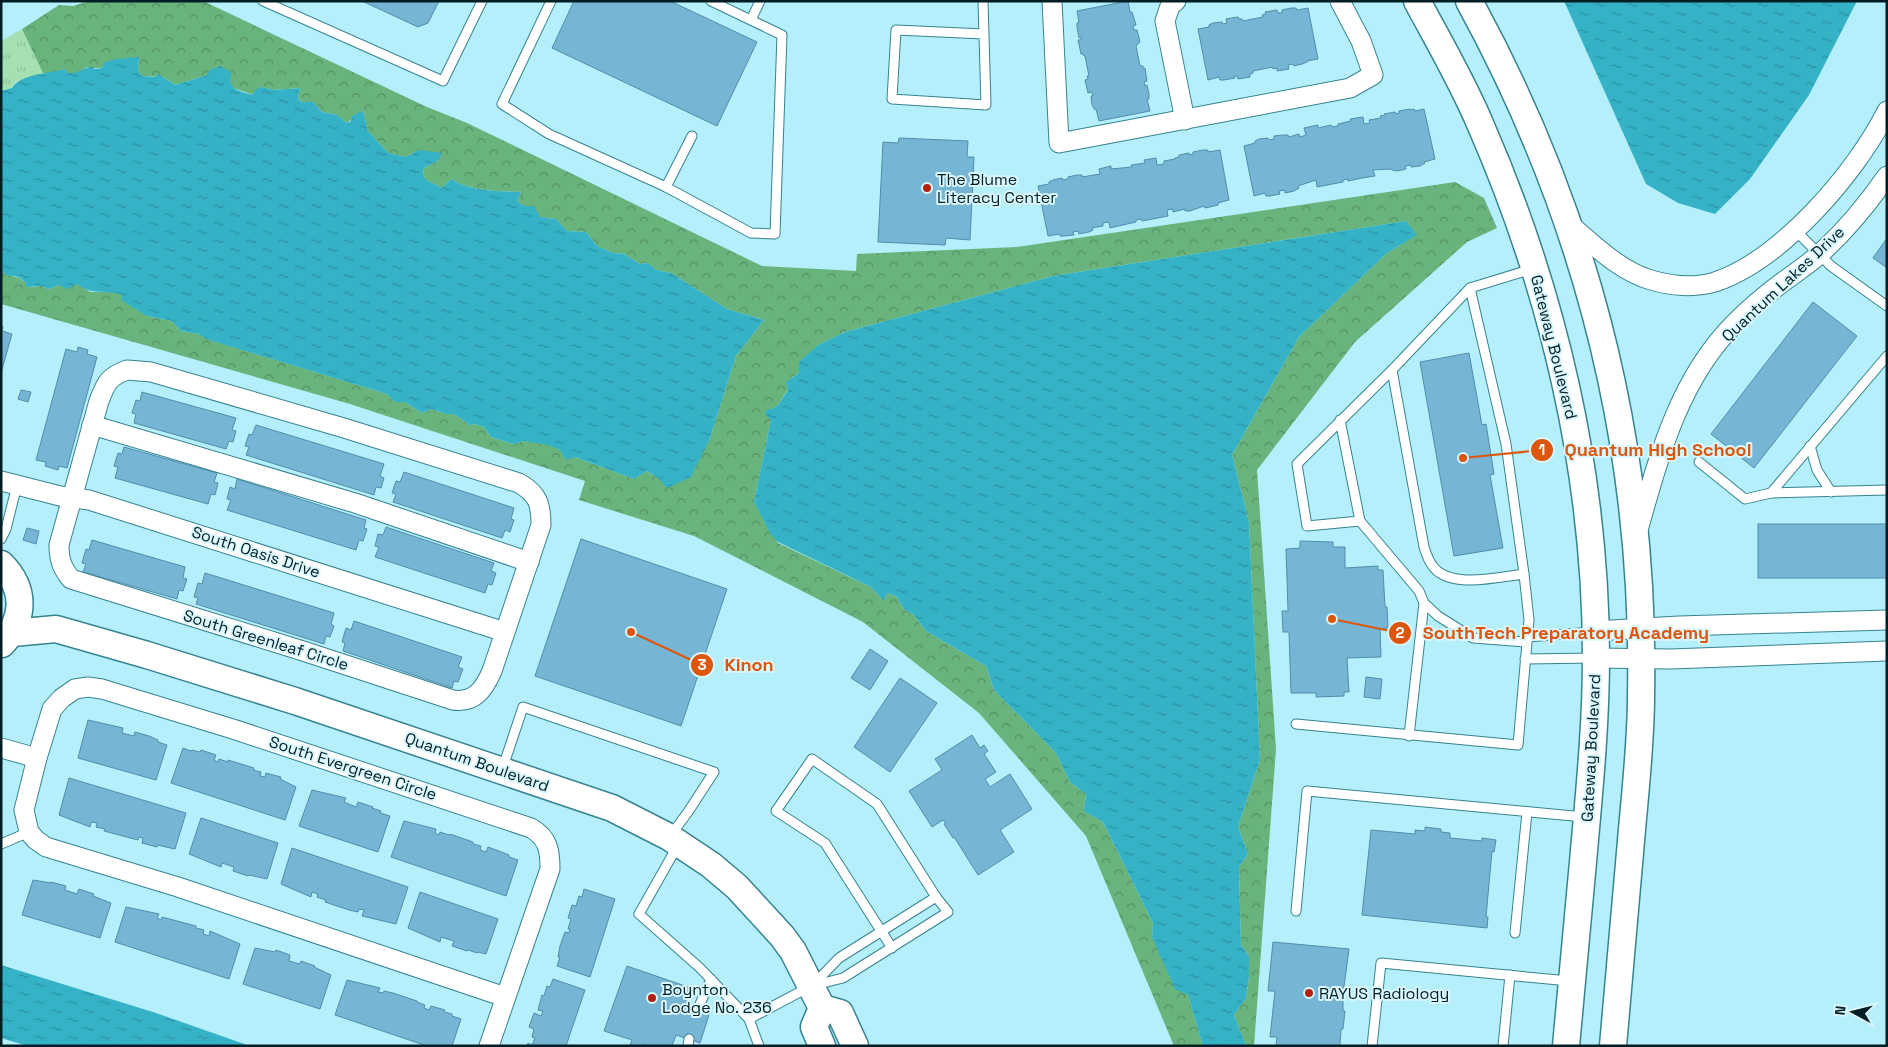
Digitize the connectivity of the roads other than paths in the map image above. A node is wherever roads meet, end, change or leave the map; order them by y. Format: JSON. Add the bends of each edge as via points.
{"nodes":[{"id":1,"x":263,"y":1,"type":"edge"},
{"id":2,"x":482,"y":1,"type":"edge"},
{"id":3,"x":551,"y":1,"type":"edge"},
{"id":4,"x":711,"y":1,"type":"edge"},
{"id":5,"x":760,"y":1,"type":"edge"},
{"id":6,"x":983,"y":1,"type":"edge"},
{"id":7,"x":1052,"y":1,"type":"edge"},
{"id":8,"x":1176,"y":1,"type":"edge"},
{"id":9,"x":1340,"y":1,"type":"edge"},
{"id":10,"x":1417,"y":1,"type":"edge"},
{"id":11,"x":1469,"y":1,"type":"edge"},
{"id":12,"x":751,"y":20,"type":"junction"},
{"id":13,"x":984,"y":34,"type":"junction"},
{"id":14,"x":1887,"y":111,"type":"edge"},
{"id":15,"x":1185,"y":120,"type":"junction"},
{"id":16,"x":692,"y":136,"type":"dead end"},
{"id":17,"x":1887,"y":176,"type":"edge"},
{"id":18,"x":666,"y":187,"type":"junction"},
{"id":19,"x":1567,"y":222,"type":"junction"},
{"id":20,"x":1795,"y":230,"type":"junction"},
{"id":21,"x":1818,"y":255,"type":"junction"},
{"id":22,"x":1535,"y":268,"type":"junction"},
{"id":23,"x":1470,"y":288,"type":"junction"},
{"id":24,"x":1887,"y":306,"type":"edge"},
{"id":25,"x":1887,"y":356,"type":"edge"},
{"id":26,"x":1392,"y":370,"type":"junction"},
{"id":27,"x":1340,"y":420,"type":"junction"},
{"id":28,"x":92,"y":425,"type":"junction"},
{"id":29,"x":1810,"y":446,"type":"junction"},
{"id":30,"x":1699,"y":462,"type":"dead end"},
{"id":31,"x":6,"y":484,"type":"edge"},
{"id":32,"x":1887,"y":490,"type":"edge"},
{"id":33,"x":1831,"y":492,"type":"junction"},
{"id":34,"x":1771,"y":493,"type":"junction"},
{"id":35,"x":73,"y":498,"type":"junction"},
{"id":36,"x":1360,"y":521,"type":"junction"},
{"id":37,"x":1636,"y":538,"type":"junction"},
{"id":38,"x":1,"y":539,"type":"edge"},
{"id":39,"x":529,"y":562,"type":"junction"},
{"id":40,"x":1,"y":564,"type":"edge"},
{"id":41,"x":1524,"y":574,"type":"junction"},
{"id":42,"x":20,"y":600,"type":"junction"},
{"id":43,"x":1424,"y":603,"type":"junction"},
{"id":44,"x":1882,"y":620,"type":"edge"},
{"id":45,"x":1641,"y":628,"type":"junction"},
{"id":46,"x":56,"y":629,"type":"junction"},
{"id":47,"x":504,"y":632,"type":"junction"},
{"id":48,"x":1596,"y":632,"type":"junction"},
{"id":49,"x":6,"y":639,"type":"edge"},
{"id":50,"x":1527,"y":639,"type":"junction"},
{"id":51,"x":1883,"y":651,"type":"edge"},
{"id":52,"x":1596,"y":658,"type":"junction"},
{"id":53,"x":1641,"y":658,"type":"junction"},
{"id":54,"x":1525,"y":659,"type":"junction"},
{"id":55,"x":1296,"y":724,"type":"dead end"},
{"id":56,"x":1409,"y":736,"type":"junction"},
{"id":57,"x":1,"y":748,"type":"edge"},
{"id":58,"x":37,"y":758,"type":"junction"},
{"id":59,"x":502,"y":770,"type":"junction"},
{"id":60,"x":1527,"y":812,"type":"junction"},
{"id":61,"x":1587,"y":817,"type":"junction"},
{"id":62,"x":29,"y":832,"type":"junction"},
{"id":63,"x":674,"y":840,"type":"junction"},
{"id":64,"x":1,"y":844,"type":"edge"},
{"id":65,"x":936,"y":897,"type":"junction"},
{"id":66,"x":1296,"y":911,"type":"dead end"},
{"id":67,"x":880,"y":931,"type":"junction"},
{"id":68,"x":1515,"y":933,"type":"dead end"},
{"id":69,"x":892,"y":948,"type":"junction"},
{"id":70,"x":1510,"y":975,"type":"junction"},
{"id":71,"x":711,"y":979,"type":"junction"},
{"id":72,"x":1572,"y":981,"type":"junction"},
{"id":73,"x":505,"y":997,"type":"junction"},
{"id":74,"x":817,"y":997,"type":"junction"},
{"id":75,"x":696,"y":1011,"type":"dead end"},
{"id":76,"x":749,"y":1019,"type":"junction"},
{"id":77,"x":489,"y":1046,"type":"edge"},
{"id":78,"x":759,"y":1046,"type":"edge"},
{"id":79,"x":822,"y":1046,"type":"edge"},
{"id":80,"x":855,"y":1046,"type":"edge"},
{"id":81,"x":1372,"y":1046,"type":"edge"},
{"id":82,"x":1503,"y":1046,"type":"edge"},
{"id":83,"x":1566,"y":1046,"type":"edge"},
{"id":84,"x":1612,"y":1046,"type":"edge"}],
"edges":[{"from":1,"to":2,"type":"lane","via":[[443,81]]},
{"from":3,"to":18,"type":"lane","via":[[502,104],[549,134]]},
{"from":4,"to":12,"type":"lane"},
{"from":5,"to":12,"type":"lane"},
{"from":6,"to":13,"type":"lane"},
{"from":7,"to":15,"type":"street","via":[[1059,143]]},
{"from":8,"to":15,"type":"street","via":[[1170,6],[1164,21]]},
{"from":9,"to":15,"type":"street","via":[[1361,41],[1372,75],[1350,88]]},
{"from":10,"to":22,"type":"main road","name":"Gateway Boulevard","via":[[1481,125]]},
{"from":11,"to":19,"type":"main road","via":[[1533,131]]},
{"from":12,"to":18,"type":"lane","via":[[782,35],[775,234],[751,233]]},
{"from":13,"to":13,"type":"lane","via":[[986,105],[892,99],[896,30]]},
{"from":14,"to":20,"type":"street","name":"Quantum Lakes Drive","via":[[1863,150],[1824,201]]},
{"from":16,"to":18,"type":"lane"},
{"from":17,"to":21,"type":"street","name":"Quantum Lakes Drive","via":[[1854,218]]},
{"from":19,"to":20,"type":"street","name":"Quantum Lakes Drive","via":[[1625,269],[1650,280],[1686,286],[1713,282],[1744,269]]},
{"from":19,"to":37,"type":"main road","via":[[1595,310],[1613,382]]},
{"from":20,"to":21,"type":"lane"},
{"from":21,"to":24,"type":"lane"},
{"from":21,"to":37,"type":"street","name":"Quantum Lakes Drive","via":[[1735,324],[1701,366],[1669,427]]},
{"from":22,"to":23,"type":"lane"},
{"from":22,"to":48,"type":"main road","name":"Gateway Boulevard","via":[[1561,363],[1580,460],[1591,549]]},
{"from":23,"to":26,"type":"lane"},
{"from":23,"to":41,"type":"lane","via":[[1506,444]]},
{"from":25,"to":29,"type":"lane"},
{"from":26,"to":27,"type":"lane"},
{"from":26,"to":41,"type":"lane","via":[[1424,547],[1432,566],[1448,578],[1467,580]]},
{"from":27,"to":36,"type":"lane"},
{"from":27,"to":36,"type":"lane","via":[[1297,464],[1306,526]]},
{"from":28,"to":35,"type":"street","name":"South Greenleaf Circle"},
{"from":28,"to":39,"type":"street","via":[[355,503]]},
{"from":28,"to":39,"type":"street","name":"South Greenleaf Circle","via":[[106,383],[115,374],[140,370],[344,428],[519,483],[529,489],[541,510],[541,525]]},
{"from":29,"to":33,"type":"lane","via":[[1817,470]]},
{"from":29,"to":34,"type":"lane"},
{"from":30,"to":34,"type":"lane","via":[[1745,499]]},
{"from":31,"to":35,"type":"street","name":"South Oasis Drive"},
{"from":31,"to":38,"type":"lane","via":[[6,529]]},
{"from":32,"to":33,"type":"lane"},
{"from":33,"to":34,"type":"lane"},
{"from":35,"to":47,"type":"street","name":"South Oasis Drive","via":[[90,500],[207,536]]},
{"from":35,"to":47,"type":"street","name":"South Greenleaf Circle","via":[[59,552],[63,568],[71,579],[453,700],[472,698],[485,686]]},
{"from":36,"to":43,"type":"lane","via":[[1419,591]]},
{"from":37,"to":45,"type":"main road"},
{"from":39,"to":47,"type":"street","name":"South Greenleaf Circle"},
{"from":40,"to":42,"type":"main road","via":[[16,584]]},
{"from":41,"to":50,"type":"lane","via":[[1529,620]]},
{"from":42,"to":46,"type":"main road","name":"Quantum Boulevard"},
{"from":42,"to":49,"type":"main road","name":"Quantum Boulevard","via":[[18,618]]},
{"from":43,"to":50,"type":"lane","via":[[1473,638]]},
{"from":43,"to":56,"type":"lane"},
{"from":44,"to":45,"type":"street"},
{"from":44,"to":51,"type":"street"},
{"from":45,"to":48,"type":"street"},
{"from":45,"to":53,"type":"main road"},
{"from":46,"to":49,"type":"main road","name":"Quantum Boulevard"},
{"from":46,"to":59,"type":"main road","name":"Quantum Boulevard","via":[[295,701]]},
{"from":48,"to":50,"type":"lane"},
{"from":48,"to":52,"type":"main road","name":"Gateway Boulevard"},
{"from":50,"to":54,"type":"lane"},
{"from":51,"to":53,"type":"street"},
{"from":52,"to":53,"type":"street"},
{"from":52,"to":54,"type":"lane"},
{"from":52,"to":61,"type":"main road","name":"Gateway Boulevard"},
{"from":53,"to":84,"type":"main road","via":[[1640,730]]},
{"from":54,"to":56,"type":"lane","via":[[1518,745]]},
{"from":55,"to":56,"type":"lane"},
{"from":57,"to":58,"type":"street"},
{"from":58,"to":62,"type":"street","name":"South Evergreen Circle","via":[[24,810]]},
{"from":58,"to":73,"type":"street","name":"South Evergreen Circle","via":[[52,709],[75,689],[88,687],[236,730],[531,828],[547,843],[550,869]]},
{"from":59,"to":63,"type":"main road","name":"Quantum Boulevard","via":[[612,808]]},
{"from":59,"to":63,"type":"lane","via":[[523,706],[714,772]]},
{"from":60,"to":61,"type":"lane"},
{"from":60,"to":66,"type":"lane","via":[[1307,791]]},
{"from":60,"to":68,"type":"lane"},
{"from":61,"to":72,"type":"main road","name":"Gateway Boulevard"},
{"from":62,"to":64,"type":"lane"},
{"from":62,"to":73,"type":"street","via":[[46,847],[178,886]]},
{"from":63,"to":71,"type":"lane","via":[[639,914]]},
{"from":63,"to":74,"type":"main road","name":"Quantum Boulevard","via":[[725,876],[772,922],[793,951]]},
{"from":65,"to":67,"type":"lane"},
{"from":65,"to":67,"type":"lane","via":[[877,804],[812,759],[776,811],[825,843]]},
{"from":65,"to":69,"type":"lane","via":[[948,912]]},
{"from":67,"to":69,"type":"lane"},
{"from":67,"to":74,"type":"lane","via":[[834,962]]},
{"from":69,"to":74,"type":"lane"},
{"from":70,"to":72,"type":"lane"},
{"from":70,"to":81,"type":"lane","via":[[1381,963]]},
{"from":70,"to":82,"type":"lane"},
{"from":71,"to":75,"type":"lane"},
{"from":71,"to":76,"type":"lane"},
{"from":72,"to":83,"type":"main road","name":"Gateway Boulevard"},
{"from":73,"to":77,"type":"street","name":"South Evergreen Circle"},
{"from":74,"to":76,"type":"lane"},
{"from":74,"to":79,"type":"main road","via":[[814,1027]]},
{"from":74,"to":80,"type":"main road","via":[[840,1013]]},
{"from":76,"to":78,"type":"lane"}]}
